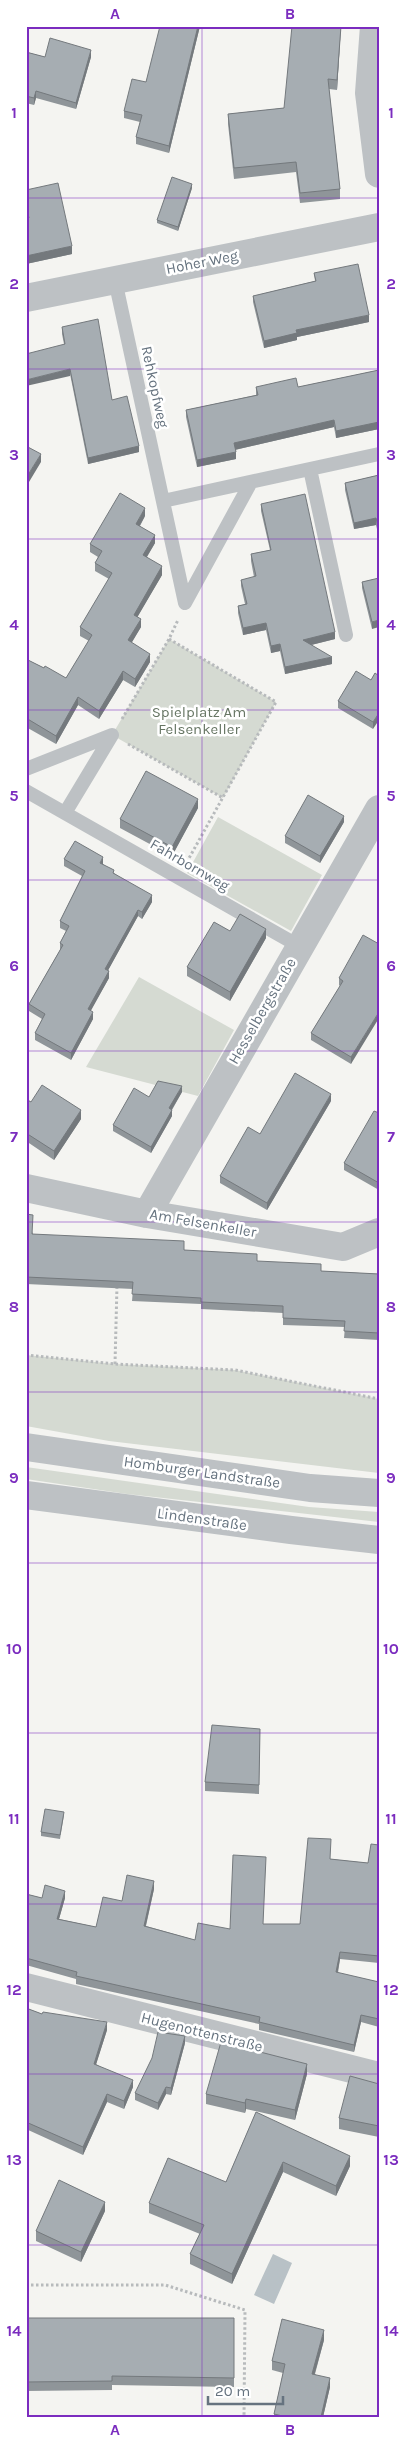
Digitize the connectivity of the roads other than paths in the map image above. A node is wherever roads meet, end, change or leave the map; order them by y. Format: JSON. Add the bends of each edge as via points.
{"nodes":[{"id":1,"x":374,"y":26,"type":"edge"},
{"id":2,"x":379,"y":174,"type":"edge"},
{"id":3,"x":379,"y":227,"type":"edge"},
{"id":4,"x":115,"y":280,"type":"junction"},
{"id":5,"x":26,"y":298,"type":"edge"},
{"id":6,"x":379,"y":454,"type":"edge"},
{"id":7,"x":310,"y":469,"type":"junction"},
{"id":8,"x":251,"y":482,"type":"junction"},
{"id":9,"x":163,"y":501,"type":"junction"},
{"id":10,"x":346,"y":635,"type":"dead end"},
{"id":11,"x":26,"y":769,"type":"edge"},
{"id":12,"x":26,"y":791,"type":"edge"},
{"id":13,"x":379,"y":809,"type":"edge"},
{"id":14,"x":65,"y":813,"type":"junction"},
{"id":15,"x":299,"y":946,"type":"junction"},
{"id":16,"x":26,"y":1188,"type":"edge"},
{"id":17,"x":147,"y":1214,"type":"junction"},
{"id":18,"x":379,"y":1232,"type":"edge"},
{"id":19,"x":26,"y":1446,"type":"edge"},
{"id":20,"x":379,"y":1493,"type":"edge"},
{"id":21,"x":26,"y":1495,"type":"edge"},
{"id":22,"x":379,"y":1540,"type":"edge"},
{"id":23,"x":26,"y":1987,"type":"edge"},
{"id":24,"x":379,"y":2076,"type":"edge"}],
"edges":[{"from":1,"to":2,"type":"street","via":[[369,93]]},
{"from":3,"to":4,"type":"street","name":"Hoher Weg"},
{"from":4,"to":5,"type":"street","name":"Hoher Weg"},
{"from":4,"to":9,"type":"lane","name":"Rehkopfweg"},
{"from":6,"to":7,"type":"lane"},
{"from":7,"to":8,"type":"lane"},
{"from":7,"to":10,"type":"lane"},
{"from":8,"to":9,"type":"lane"},
{"from":8,"to":9,"type":"lane","name":"Rehkopfweg","via":[[185,603]]},
{"from":11,"to":14,"type":"lane","via":[[112,735]]},
{"from":12,"to":14,"type":"lane","name":"Fahrbornweg"},
{"from":13,"to":15,"type":"street","name":"Hesselbergstraße"},
{"from":14,"to":15,"type":"lane","name":"Fahrbornweg"},
{"from":15,"to":17,"type":"street","name":"Hesselbergstraße"},
{"from":16,"to":17,"type":"street","name":"Am Felsenkeller"},
{"from":17,"to":18,"type":"street","name":"Am Felsenkeller","via":[[343,1247]]},
{"from":19,"to":20,"type":"street","name":"Homburger Landstraße","via":[[310,1488]]},
{"from":21,"to":22,"type":"street","name":"Lindenstraße"},
{"from":23,"to":24,"type":"street","name":"Hugenottenstraße"}]}
